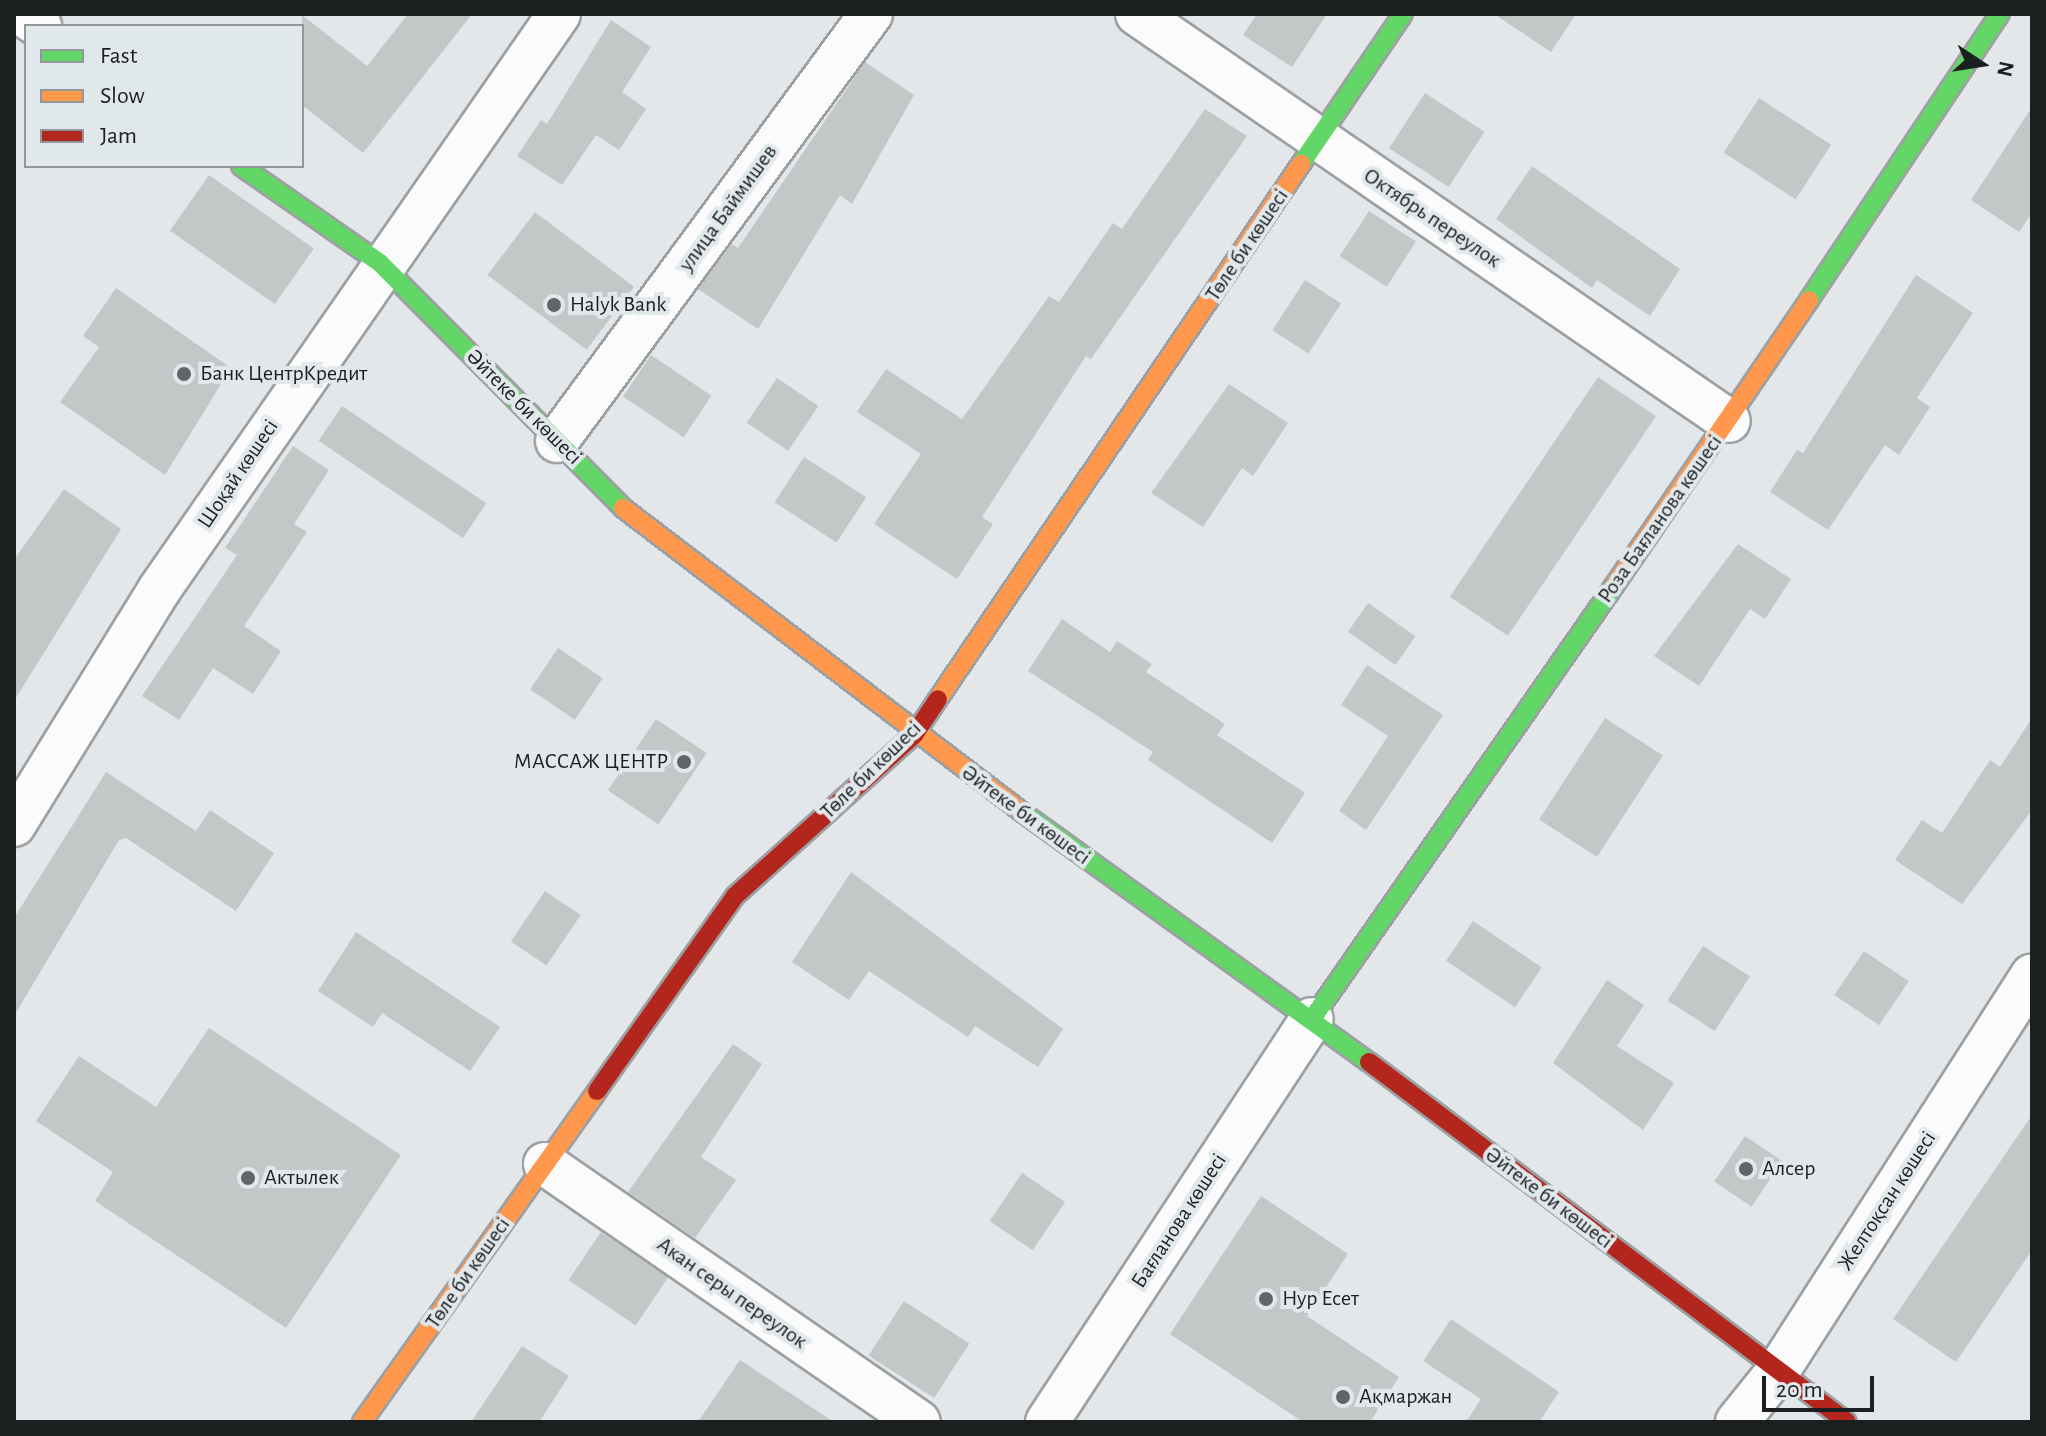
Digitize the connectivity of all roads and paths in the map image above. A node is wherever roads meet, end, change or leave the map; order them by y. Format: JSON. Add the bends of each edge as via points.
{"nodes":[{"id":1,"x":559,"y":14,"type":"edge"},
{"id":2,"x":871,"y":14,"type":"edge"},
{"id":3,"x":1137,"y":14,"type":"edge"},
{"id":4,"x":1403,"y":14,"type":"edge"},
{"id":5,"x":2000,"y":14,"type":"edge"},
{"id":6,"x":1318,"y":140,"type":"junction"},
{"id":7,"x":244,"y":168,"type":"edge"},
{"id":8,"x":380,"y":263,"type":"junction"},
{"id":9,"x":1729,"y":421,"type":"junction"},
{"id":10,"x":557,"y":441,"type":"junction"},
{"id":11,"x":914,"y":735,"type":"junction"},
{"id":12,"x":14,"y":825,"type":"edge"},
{"id":13,"x":2032,"y":976,"type":"edge"},
{"id":14,"x":1312,"y":1019,"type":"junction"},
{"id":15,"x":545,"y":1164,"type":"junction"},
{"id":16,"x":1778,"y":1371,"type":"junction"},
{"id":17,"x":362,"y":1422,"type":"edge"},
{"id":18,"x":919,"y":1422,"type":"edge"},
{"id":19,"x":1047,"y":1422,"type":"edge"},
{"id":20,"x":1737,"y":1422,"type":"edge"},
{"id":21,"x":1847,"y":1422,"type":"edge"}],
"edges":[{"from":1,"to":8,"type":"street","name":"Шоқай көшесі"},
{"from":2,"to":10,"type":"street","name":"улица Баймишев"},
{"from":3,"to":6,"type":"street","name":"Октябрь переулок"},
{"from":4,"to":6,"type":"street","name":"Төле би көшесі"},
{"from":5,"to":9,"type":"street","name":"Роза Бағланова көшесі"},
{"from":6,"to":9,"type":"street","name":"Октябрь переулок"},
{"from":6,"to":11,"type":"street","name":"Төле би көшесі"},
{"from":7,"to":8,"type":"street","name":"Әйтеке би көшесі"},
{"from":8,"to":10,"type":"street","name":"Әйтеке би көшесі"},
{"from":8,"to":12,"type":"street","name":"Шоқай көшесі","via":[[159,590]]},
{"from":9,"to":14,"type":"street","name":"Роза Бағланова көшесі"},
{"from":10,"to":11,"type":"street","name":"Әйтеке би көшесі","via":[[622,507]]},
{"from":11,"to":14,"type":"street","name":"Әйтеке би көшесі"},
{"from":11,"to":15,"type":"street","name":"Төле би көшесі","via":[[735,896]]},
{"from":13,"to":16,"type":"street","name":"Желтоқсан көшесі"},
{"from":14,"to":16,"type":"street","name":"Әйтеке би көшесі"},
{"from":14,"to":19,"type":"street","name":"Бағланова көшесі"},
{"from":15,"to":17,"type":"street","name":"Төле би көшесі"},
{"from":15,"to":18,"type":"street","name":"Акан серы переулок"},
{"from":16,"to":20,"type":"street","name":"Желтоқсан көшесі"},
{"from":16,"to":21,"type":"street","name":"Әйтеке би көшесі"}]}
